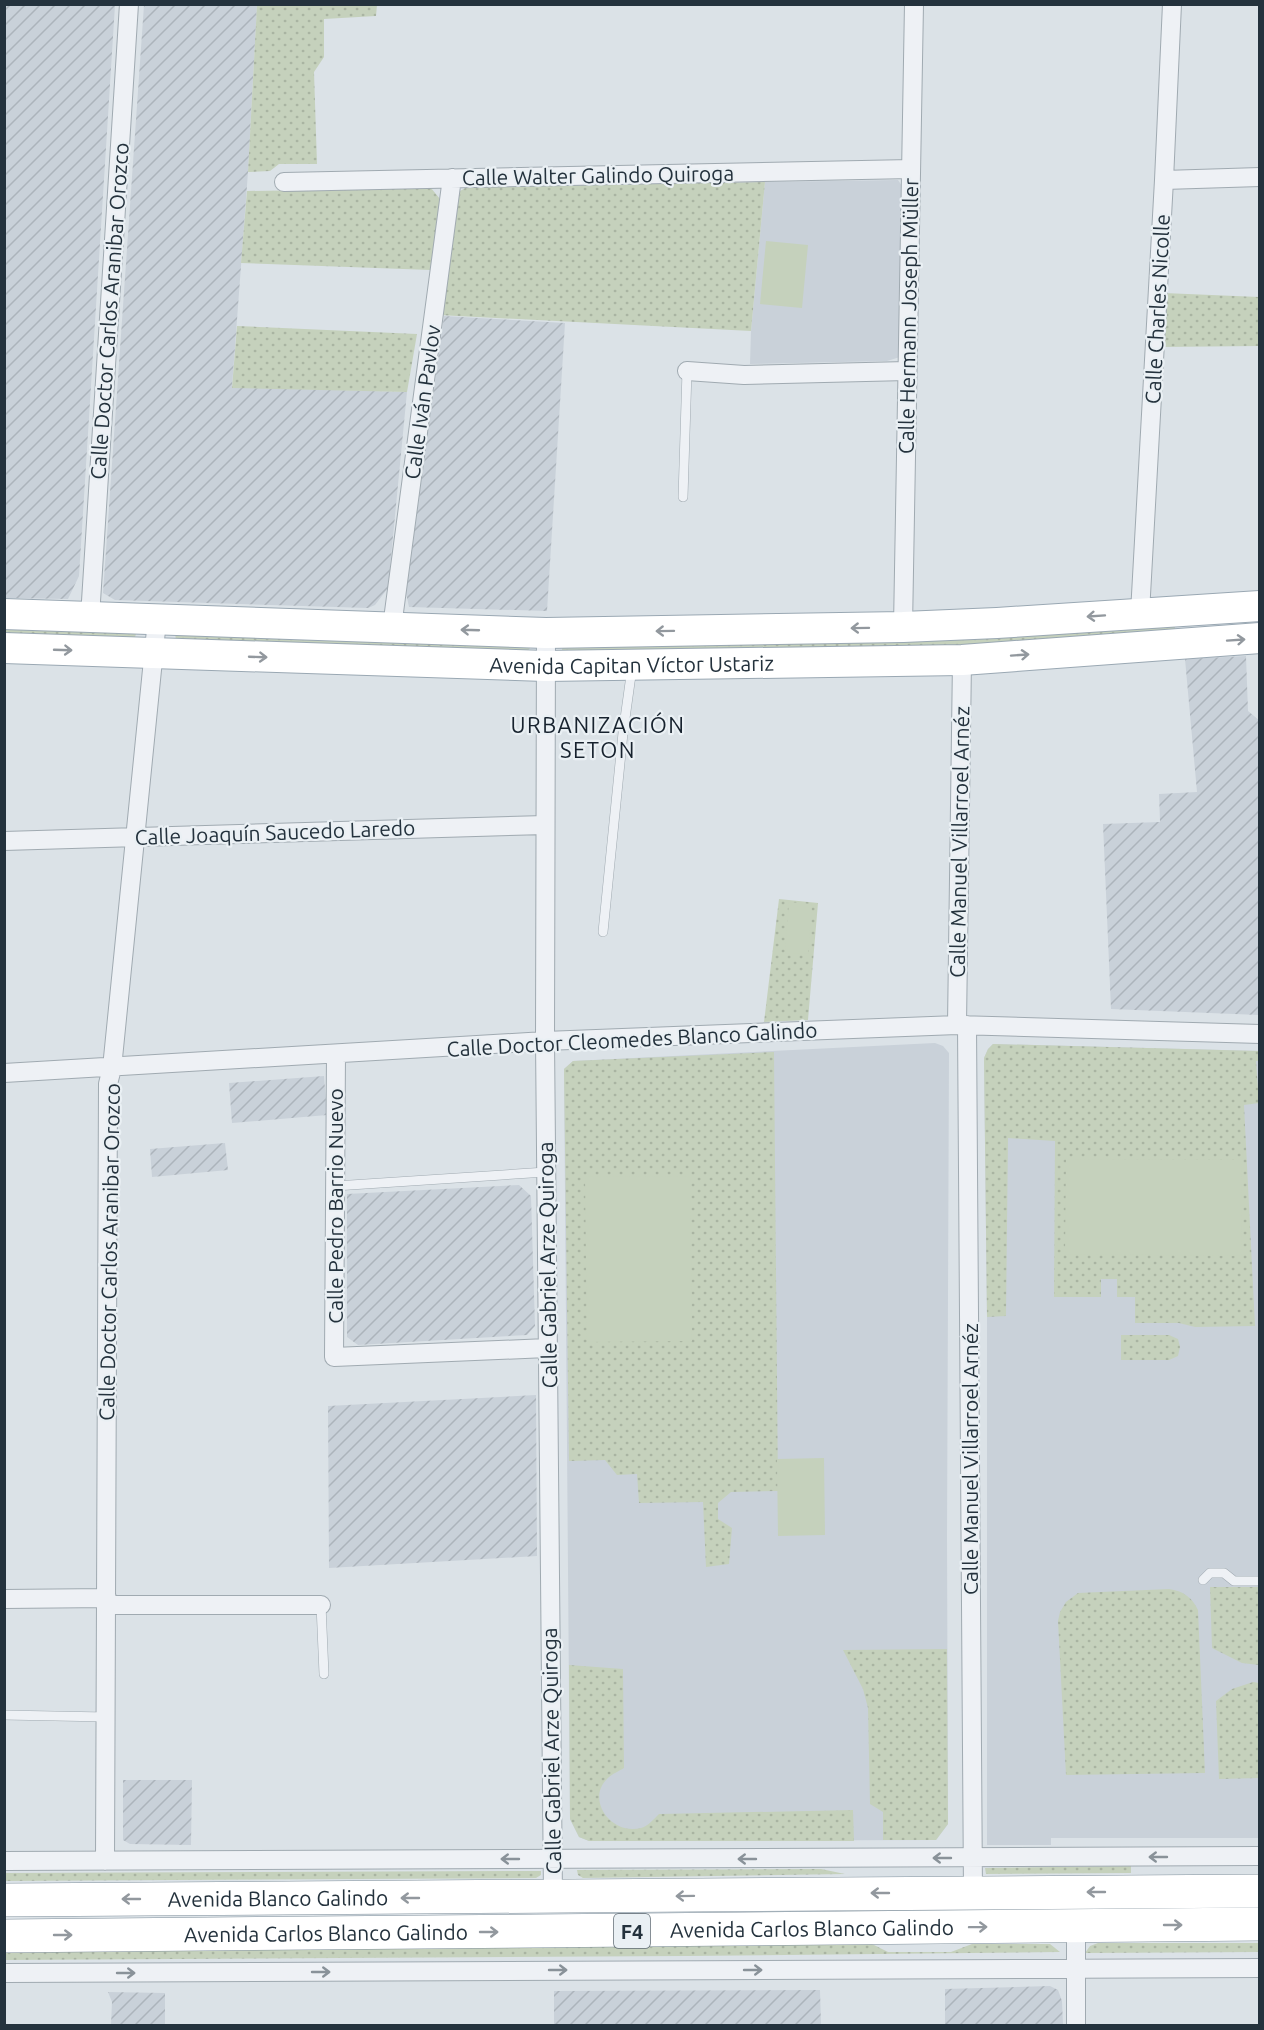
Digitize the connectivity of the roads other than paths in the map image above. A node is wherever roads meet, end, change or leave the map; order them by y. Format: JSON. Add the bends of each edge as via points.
{"nodes":[{"id":1,"x":129,"y":4,"type":"edge"},
{"id":2,"x":914,"y":4,"type":"edge"},
{"id":3,"x":1172,"y":4,"type":"edge"},
{"id":4,"x":911,"y":169,"type":"junction"},
{"id":5,"x":1260,"y":177,"type":"edge"},
{"id":6,"x":452,"y":178,"type":"junction"},
{"id":7,"x":1164,"y":180,"type":"junction"},
{"id":8,"x":284,"y":182,"type":"dead end"},
{"id":9,"x":687,"y":371,"type":"joint"},
{"id":10,"x":907,"y":371,"type":"junction"},
{"id":11,"x":683,"y":497,"type":"dead end"},
{"id":12,"x":1260,"y":606,"type":"edge"},
{"id":13,"x":1192,"y":610,"type":"junction"},
{"id":14,"x":1140,"y":613,"type":"junction"},
{"id":15,"x":4,"y":614,"type":"edge"},
{"id":16,"x":90,"y":617,"type":"junction"},
{"id":17,"x":156,"y":620,"type":"junction"},
{"id":18,"x":392,"y":627,"type":"junction"},
{"id":19,"x":903,"y":627,"type":"junction"},
{"id":20,"x":546,"y":633,"type":"junction"},
{"id":21,"x":1260,"y":638,"type":"edge"},
{"id":22,"x":1193,"y":643,"type":"junction"},
{"id":23,"x":4,"y":648,"type":"edge"},
{"id":24,"x":153,"y":654,"type":"junction"},
{"id":25,"x":962,"y":660,"type":"junction"},
{"id":26,"x":545,"y":666,"type":"junction"},
{"id":27,"x":632,"y":666,"type":"junction"},
{"id":28,"x":545,"y":825,"type":"junction"},
{"id":29,"x":135,"y":836,"type":"junction"},
{"id":30,"x":4,"y":841,"type":"edge"},
{"id":31,"x":603,"y":932,"type":"dead end"},
{"id":32,"x":962,"y":1025,"type":"junction"},
{"id":33,"x":1260,"y":1034,"type":"edge"},
{"id":34,"x":545,"y":1041,"type":"junction"},
{"id":35,"x":336,"y":1054,"type":"junction"},
{"id":36,"x":112,"y":1068,"type":"junction"},
{"id":37,"x":4,"y":1074,"type":"edge"},
{"id":38,"x":546,"y":1172,"type":"junction"},
{"id":39,"x":335,"y":1186,"type":"junction"},
{"id":40,"x":547,"y":1348,"type":"junction"},
{"id":41,"x":1203,"y":1580,"type":"dead end"},
{"id":42,"x":1260,"y":1581,"type":"edge"},
{"id":43,"x":4,"y":1599,"type":"edge"},
{"id":44,"x":107,"y":1602,"type":"junction"},
{"id":45,"x":321,"y":1605,"type":"joint"},
{"id":46,"x":324,"y":1674,"type":"dead end"},
{"id":47,"x":4,"y":1714,"type":"edge"},
{"id":48,"x":106,"y":1717,"type":"junction"},
{"id":49,"x":1260,"y":1856,"type":"edge"},
{"id":50,"x":1216,"y":1857,"type":"junction"},
{"id":51,"x":973,"y":1858,"type":"junction"},
{"id":52,"x":552,"y":1859,"type":"junction"},
{"id":53,"x":4,"y":1861,"type":"edge"},
{"id":54,"x":105,"y":1861,"type":"junction"},
{"id":55,"x":1260,"y":1891,"type":"edge"},
{"id":56,"x":1217,"y":1892,"type":"junction"},
{"id":57,"x":973,"y":1893,"type":"junction"},
{"id":58,"x":553,"y":1898,"type":"junction"},
{"id":59,"x":4,"y":1900,"type":"edge"},
{"id":60,"x":1260,"y":1924,"type":"edge"},
{"id":61,"x":1076,"y":1925,"type":"junction"},
{"id":62,"x":4,"y":1936,"type":"edge"},
{"id":63,"x":1076,"y":1968,"type":"junction"},
{"id":64,"x":1260,"y":1968,"type":"edge"},
{"id":65,"x":4,"y":1973,"type":"edge"},
{"id":66,"x":1076,"y":2025,"type":"edge"}],
"edges":[{"from":1,"to":16,"type":"street","name":"Calle Doctor Carlos Aranibar Orozco"},
{"from":2,"to":4,"type":"street","name":"Calle Hermann Joseph Müller"},
{"from":3,"to":7,"type":"street","name":"Calle Charles Nicolle"},
{"from":4,"to":6,"type":"street","name":"Calle Walter Galindo Quiroga"},
{"from":4,"to":10,"type":"street","name":"Calle Hermann Joseph Müller"},
{"from":5,"to":7,"type":"street"},
{"from":6,"to":8,"type":"street","name":"Calle Walter Galindo Quiroga"},
{"from":6,"to":18,"type":"street","name":"Calle Iván Pavlov"},
{"from":7,"to":14,"type":"street","name":"Calle Charles Nicolle"},
{"from":9,"to":10,"type":"street","via":[[744,375]]},
{"from":9,"to":11,"type":"lane"},
{"from":10,"to":19,"type":"street","name":"Calle Hermann Joseph Müller"},
{"from":12,"to":13,"type":"main road","name":"Avenida Capitan Víctor Ustariz"},
{"from":13,"to":14,"type":"main road","name":"Avenida Capitan Víctor Ustariz"},
{"from":13,"to":22,"type":"main road"},
{"from":14,"to":19,"type":"main road","name":"Avenida Capitan Víctor Ustariz","one_way":true},
{"from":15,"to":16,"type":"main road","name":"Avenida Capitan Víctor Ustariz"},
{"from":16,"to":17,"type":"main road","name":"Avenida Capitan Víctor Ustariz"},
{"from":17,"to":18,"type":"main road","name":"Avenida Capitan Víctor Ustariz"},
{"from":17,"to":24,"type":"street","name":"Calle Doctor Carlos Aranibar Orozco"},
{"from":20,"to":18,"type":"main road","name":"Avenida Capitan Víctor Ustariz","one_way":true},
{"from":19,"to":20,"type":"main road","name":"Avenida Capitan Víctor Ustariz","one_way":true},
{"from":20,"to":26,"type":"street","name":"Calle Gabriel Arze Quiroga"},
{"from":22,"to":21,"type":"main road","name":"Avenida Capitan Víctor Ustariz","one_way":true},
{"from":25,"to":22,"type":"main road","name":"Avenida Capitan Víctor Ustariz","one_way":true},
{"from":23,"to":24,"type":"main road","name":"Avenida Capitan Víctor Ustariz","one_way":true},
{"from":24,"to":26,"type":"main road","name":"Avenida Capitan Víctor Ustariz","one_way":true},
{"from":24,"to":29,"type":"street","name":"Calle Doctor Carlos Aranibar Orozco"},
{"from":25,"to":27,"type":"main road","name":"Avenida Capitan Víctor Ustariz"},
{"from":25,"to":32,"type":"street","name":"Calle Manuel Villarroel Arnéz"},
{"from":26,"to":27,"type":"main road","name":"Avenida Capitan Víctor Ustariz"},
{"from":26,"to":28,"type":"street","name":"Calle Gabriel Arze Quiroga"},
{"from":27,"to":31,"type":"lane"},
{"from":28,"to":29,"type":"street","name":"Calle Joaquín Saucedo Laredo"},
{"from":28,"to":34,"type":"street","name":"Calle Gabriel Arze Quiroga"},
{"from":29,"to":30,"type":"street","name":"Calle Joaquín Saucedo Laredo"},
{"from":29,"to":36,"type":"street","name":"Calle Doctor Carlos Aranibar Orozco"},
{"from":32,"to":33,"type":"street","name":"Calle Doctor Cleomedes Blanco Galindo"},
{"from":32,"to":34,"type":"street","name":"Calle Doctor Cleomedes Blanco Galindo"},
{"from":32,"to":51,"type":"street","name":"Calle Manuel Villarroel Arnéz"},
{"from":34,"to":35,"type":"street","name":"Calle Doctor Cleomedes Blanco Galindo"},
{"from":34,"to":38,"type":"street","name":"Calle Gabriel Arze Quiroga"},
{"from":35,"to":36,"type":"street","name":"Calle Doctor Cleomedes Blanco Galindo"},
{"from":35,"to":39,"type":"street","name":"Calle Pedro Barrio Nuevo"},
{"from":36,"to":37,"type":"street","name":"Calle Doctor Cleomedes Blanco Galindo"},
{"from":36,"to":44,"type":"street","name":"Calle Doctor Carlos Aranibar Orozco","via":[[108,1084]]},
{"from":38,"to":39,"type":"lane"},
{"from":38,"to":40,"type":"street","name":"Calle Gabriel Arze Quiroga"},
{"from":39,"to":40,"type":"street","name":"Calle Pedro Barrio Nuevo","via":[[334,1358]]},
{"from":40,"to":52,"type":"street","name":"Calle Gabriel Arze Quiroga"},
{"from":41,"to":42,"type":"lane","via":[[1210,1573],[1224,1573],[1234,1581]]},
{"from":43,"to":44,"type":"street"},
{"from":44,"to":45,"type":"street"},
{"from":44,"to":48,"type":"street","name":"Calle Doctor Carlos Aranibar Orozco"},
{"from":45,"to":46,"type":"lane"},
{"from":47,"to":48,"type":"lane"},
{"from":48,"to":54,"type":"street","name":"Calle Doctor Carlos Aranibar Orozco"},
{"from":49,"to":50,"type":"street"},
{"from":50,"to":51,"type":"street","one_way":true},
{"from":50,"to":56,"type":"street"},
{"from":51,"to":52,"type":"street","one_way":true},
{"from":51,"to":57,"type":"street","name":"Calle Manuel Villarroel Arnéz"},
{"from":52,"to":54,"type":"street","one_way":true},
{"from":52,"to":58,"type":"street","name":"Calle Gabriel Arze Quiroga"},
{"from":53,"to":54,"type":"street"},
{"from":55,"to":56,"type":"highway","name":"Avenida Carlos Blanco Galindo","number":"F4"},
{"from":56,"to":57,"type":"highway","name":"Avenida Carlos Blanco Galindo","number":"F4","one_way":true},
{"from":57,"to":58,"type":"highway","name":"Avenida Carlos Blanco Galindo","number":"F4","one_way":true},
{"from":58,"to":59,"type":"highway","name":"Avenida Blanco Galindo","number":"F4","one_way":true},
{"from":61,"to":60,"type":"highway","name":"Avenida Carlos Blanco Galindo","number":"F4","one_way":true},
{"from":62,"to":61,"type":"highway","name":"Avenida Carlos Blanco Galindo","number":"F4","one_way":true},
{"from":61,"to":63,"type":"street"},
{"from":63,"to":64,"type":"street","name":"Avenida Carlos Blanco Galindo"},
{"from":65,"to":63,"type":"street","name":"Avenida Carlos Blanco Galindo","one_way":true},
{"from":63,"to":66,"type":"street"}]}
